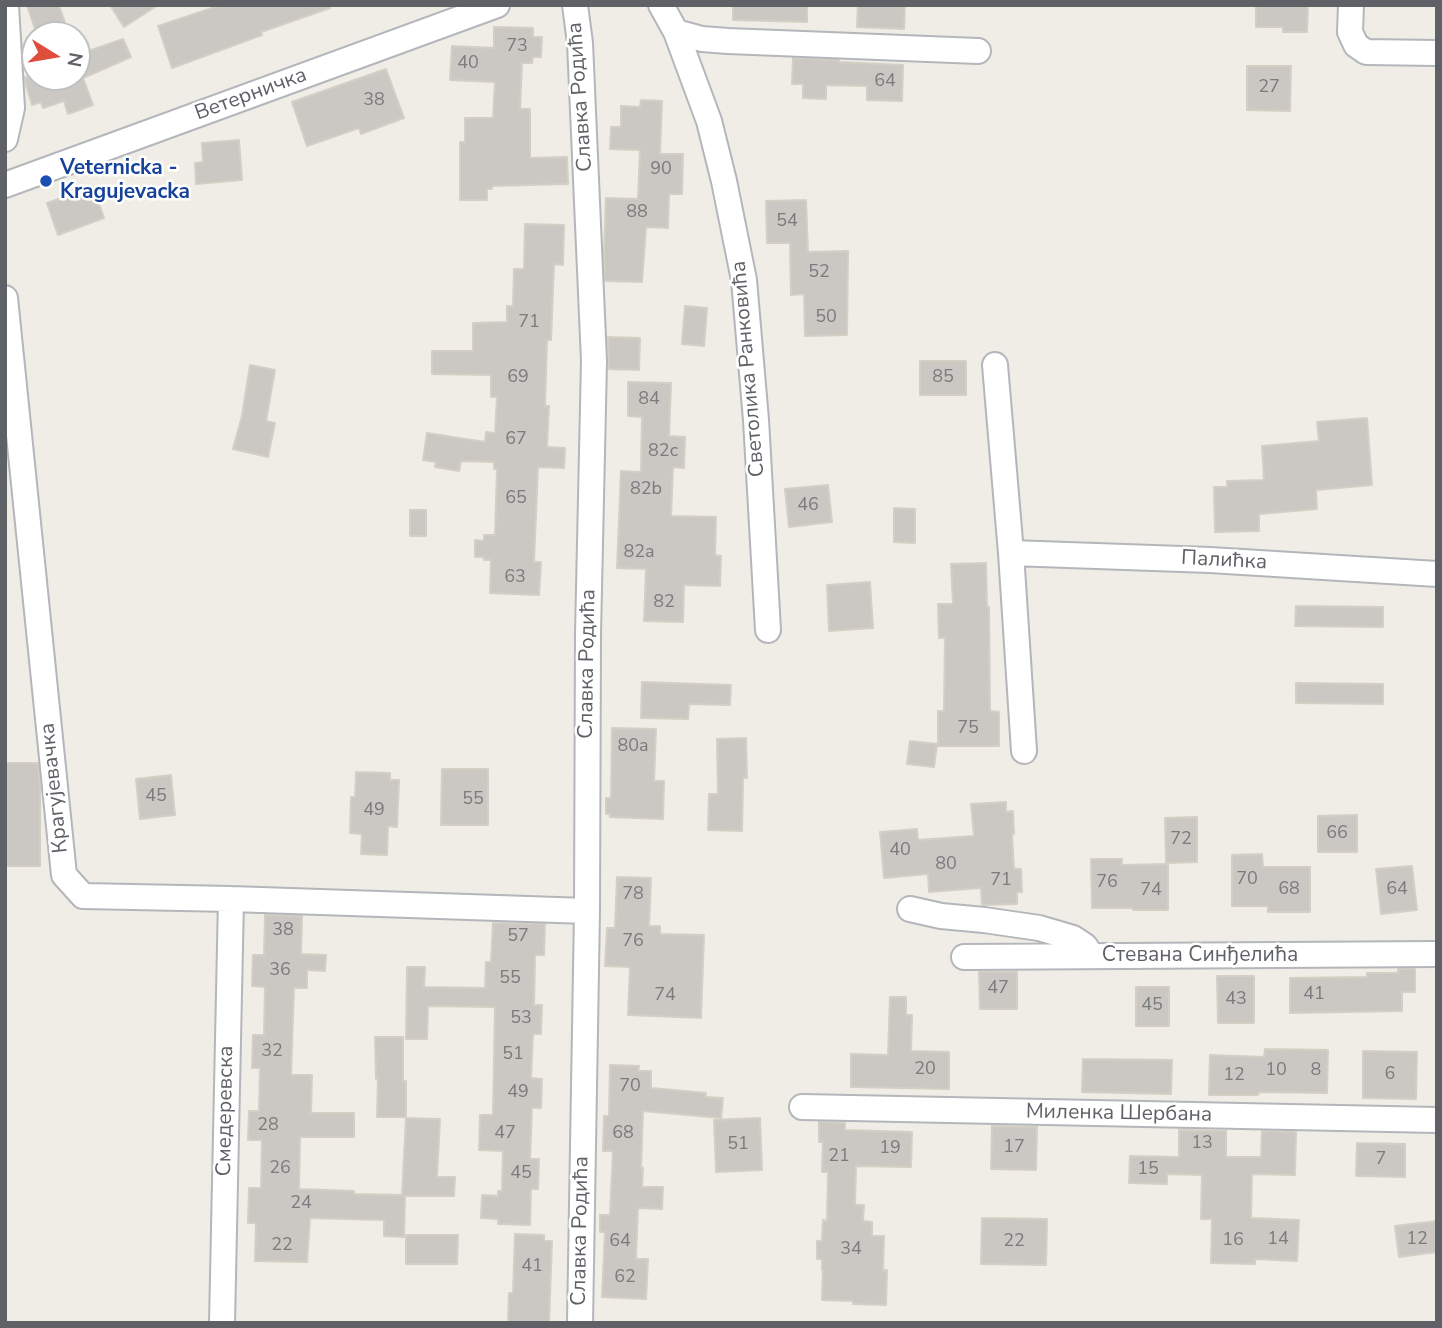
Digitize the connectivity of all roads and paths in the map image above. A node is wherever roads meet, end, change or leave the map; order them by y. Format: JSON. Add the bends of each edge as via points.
{"nodes":[{"id":1,"x":6,"y":5,"type":"edge"},
{"id":2,"x":496,"y":5,"type":"edge"},
{"id":3,"x":575,"y":5,"type":"edge"},
{"id":4,"x":661,"y":5,"type":"edge"},
{"id":5,"x":1350,"y":5,"type":"edge"},
{"id":6,"x":676,"y":32,"type":"junction"},
{"id":7,"x":978,"y":51,"type":"dead end"},
{"id":8,"x":1437,"y":53,"type":"edge"},
{"id":9,"x":5,"y":139,"type":"edge"},
{"id":10,"x":5,"y":185,"type":"edge"},
{"id":11,"x":5,"y":298,"type":"edge"},
{"id":12,"x":995,"y":365,"type":"dead end"},
{"id":13,"x":1011,"y":553,"type":"junction"},
{"id":14,"x":1437,"y":574,"type":"edge"},
{"id":15,"x":768,"y":631,"type":"dead end"},
{"id":16,"x":1024,"y":751,"type":"dead end"},
{"id":17,"x":231,"y":899,"type":"junction"},
{"id":18,"x":910,"y":909,"type":"dead end"},
{"id":19,"x":586,"y":911,"type":"junction"},
{"id":20,"x":1437,"y":954,"type":"edge"},
{"id":21,"x":1092,"y":956,"type":"junction"},
{"id":22,"x":964,"y":957,"type":"dead end"},
{"id":23,"x":802,"y":1107,"type":"dead end"},
{"id":24,"x":1437,"y":1120,"type":"edge"},
{"id":25,"x":222,"y":1323,"type":"edge"},
{"id":26,"x":580,"y":1323,"type":"edge"}],
"edges":[{"from":1,"to":9,"type":"street","via":[[12,108]]},
{"from":2,"to":10,"type":"street","name":"Ветерничка"},
{"from":3,"to":19,"type":"street","name":"Славка Родића","via":[[594,361]]},
{"from":4,"to":6,"type":"street","name":"Светолика Ранковића"},
{"from":5,"to":8,"type":"street","via":[[1350,33],[1356,46],[1366,52]]},
{"from":6,"to":7,"type":"street","via":[[728,41]]},
{"from":6,"to":15,"type":"street","name":"Светолика Ранковића","via":[[709,121],[744,280]]},
{"from":11,"to":17,"type":"street","name":"Крагујевачка","via":[[64,875],[83,896]]},
{"from":12,"to":13,"type":"street"},
{"from":13,"to":14,"type":"street","name":"Палићка"},
{"from":13,"to":16,"type":"street"},
{"from":17,"to":19,"type":"street","name":"Крагујевачка"},
{"from":17,"to":25,"type":"street","name":"Смедеревска"},
{"from":18,"to":21,"type":"street","via":[[1039,928],[1073,938]]},
{"from":19,"to":26,"type":"street","name":"Славка Родића"},
{"from":20,"to":21,"type":"street","name":"Стевана Синђелића"},
{"from":21,"to":22,"type":"street","name":"Стевана Синђелића"},
{"from":23,"to":24,"type":"street","name":"Миленка Шербана"}]}
